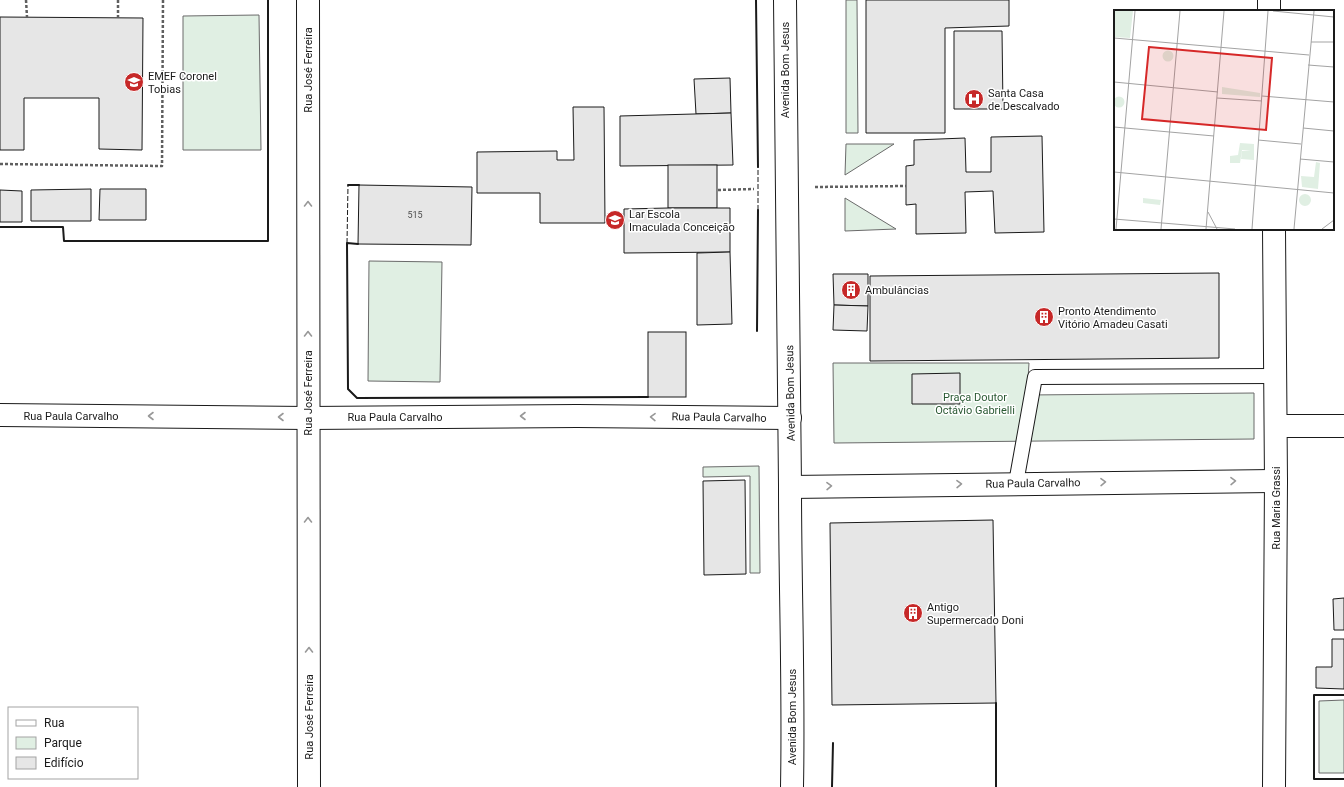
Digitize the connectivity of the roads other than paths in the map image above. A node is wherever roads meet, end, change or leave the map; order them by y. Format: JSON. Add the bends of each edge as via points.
{"nodes":[{"id":1,"x":308,"y":0,"type":"edge"},
{"id":2,"x":785,"y":0,"type":"edge"},
{"id":3,"x":1274,"y":230,"type":"edge"},
{"id":4,"x":1275,"y":376,"type":"junction"},
{"id":5,"x":0,"y":415,"type":"edge"},
{"id":6,"x":308,"y":418,"type":"junction"},
{"id":7,"x":790,"y":418,"type":"junction"},
{"id":8,"x":1276,"y":426,"type":"junction"},
{"id":9,"x":1344,"y":426,"type":"edge"},
{"id":10,"x":1276,"y":481,"type":"junction"},
{"id":11,"x":1016,"y":483,"type":"junction"},
{"id":12,"x":790,"y":486,"type":"junction"},
{"id":13,"x":309,"y":787,"type":"edge"},
{"id":14,"x":792,"y":787,"type":"edge"},
{"id":15,"x":1274,"y":787,"type":"edge"}],
"edges":[{"from":6,"to":1,"type":"street","name":"Rua José Ferreira","one_way":true},
{"from":2,"to":7,"type":"street","name":"Avenida Bom Jesus"},
{"from":3,"to":4,"type":"street","name":"Rua Maria Grassi"},
{"from":4,"to":8,"type":"street","name":"Rua Maria Grassi"},
{"from":4,"to":11,"type":"lane","via":[[1036,378]]},
{"from":6,"to":5,"type":"street","name":"Rua Paula Carvalho","one_way":true},
{"from":7,"to":6,"type":"street","name":"Rua Paula Carvalho","one_way":true},
{"from":13,"to":6,"type":"street","name":"Rua José Ferreira","one_way":true},
{"from":7,"to":12,"type":"street","name":"Avenida Bom Jesus"},
{"from":8,"to":9,"type":"street"},
{"from":8,"to":10,"type":"street","name":"Rua Maria Grassi"},
{"from":11,"to":10,"type":"street","name":"Rua Paula Carvalho","one_way":true},
{"from":10,"to":15,"type":"street","name":"Rua Maria Grassi"},
{"from":12,"to":11,"type":"street","name":"Rua Paula Carvalho","one_way":true},
{"from":12,"to":14,"type":"street","name":"Avenida Bom Jesus"}]}
